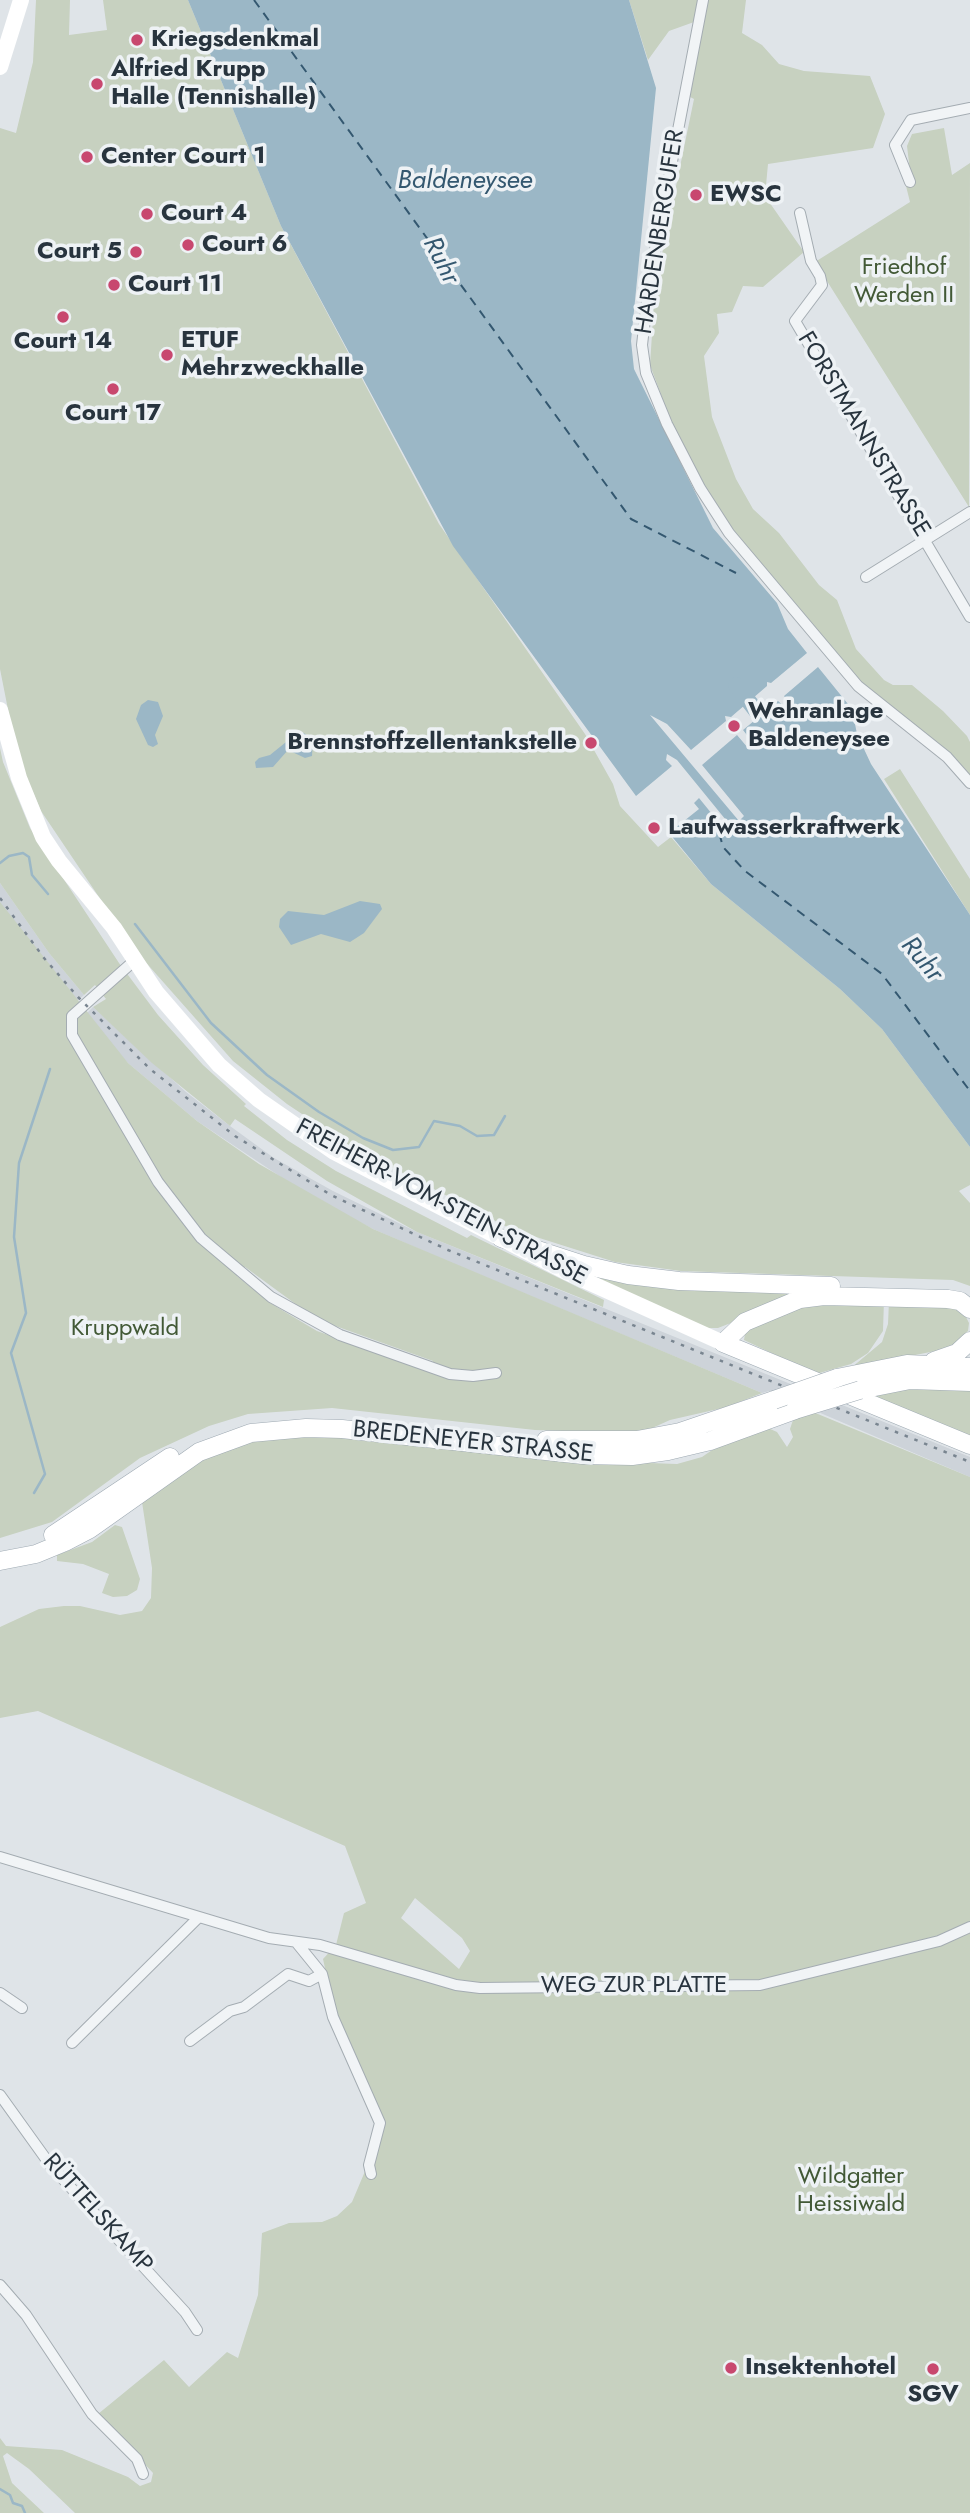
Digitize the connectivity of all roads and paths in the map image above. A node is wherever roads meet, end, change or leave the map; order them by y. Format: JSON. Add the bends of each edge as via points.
{"nodes":[{"id":1,"x":21,"y":0,"type":"edge"},
{"id":2,"x":703,"y":0,"type":"edge"},
{"id":3,"x":681,"y":44,"type":"dead end"},
{"id":4,"x":694,"y":47,"type":"junction"},
{"id":5,"x":0,"y":67,"type":"edge"},
{"id":6,"x":970,"y":108,"type":"edge"},
{"id":7,"x":910,"y":183,"type":"dead end"},
{"id":8,"x":800,"y":213,"type":"dead end"},
{"id":9,"x":970,"y":512,"type":"edge"},
{"id":10,"x":925,"y":540,"type":"junction"},
{"id":11,"x":866,"y":577,"type":"dead end"},
{"id":12,"x":970,"y":617,"type":"edge"},
{"id":13,"x":0,"y":710,"type":"edge"},
{"id":14,"x":970,"y":783,"type":"edge"},
{"id":15,"x":135,"y":960,"type":"junction"},
{"id":16,"x":501,"y":1238,"type":"junction"},
{"id":17,"x":970,"y":1294,"type":"edge"},
{"id":18,"x":970,"y":1309,"type":"edge"},
{"id":19,"x":970,"y":1341,"type":"edge"},
{"id":20,"x":723,"y":1343,"type":"junction"},
{"id":21,"x":929,"y":1362,"type":"junction"},
{"id":22,"x":970,"y":1367,"type":"edge"},
{"id":23,"x":496,"y":1373,"type":"dead end"},
{"id":24,"x":970,"y":1382,"type":"edge"},
{"id":25,"x":970,"y":1445,"type":"edge"},
{"id":26,"x":0,"y":1551,"type":"edge"},
{"id":27,"x":0,"y":1561,"type":"edge"},
{"id":28,"x":0,"y":1857,"type":"edge"},
{"id":29,"x":198,"y":1918,"type":"junction"},
{"id":30,"x":970,"y":1927,"type":"edge"},
{"id":31,"x":296,"y":1942,"type":"junction"},
{"id":32,"x":322,"y":1974,"type":"junction"},
{"id":33,"x":0,"y":1993,"type":"edge"},
{"id":34,"x":22,"y":2008,"type":"dead end"},
{"id":35,"x":190,"y":2041,"type":"dead end"},
{"id":36,"x":72,"y":2043,"type":"dead end"},
{"id":37,"x":0,"y":2095,"type":"edge"},
{"id":38,"x":371,"y":2174,"type":"dead end"},
{"id":39,"x":0,"y":2285,"type":"edge"},
{"id":40,"x":197,"y":2330,"type":"dead end"},
{"id":41,"x":143,"y":2474,"type":"dead end"}],
"edges":[{"from":1,"to":5,"type":"main road"},
{"from":2,"to":4,"type":"street","name":"HARDENBERGUFER"},
{"from":3,"to":4,"type":"street"},
{"from":4,"to":14,"type":"street","name":"HARDENBERGUFER","via":[[650,276],[642,345],[646,373],[700,488],[729,533],[858,686],[947,757]]},
{"from":6,"to":7,"type":"street","via":[[911,120],[895,145]]},
{"from":8,"to":10,"type":"street","name":"FORSTMANNSTRASSE","via":[[811,261],[822,285],[796,321]]},
{"from":9,"to":10,"type":"street"},
{"from":10,"to":11,"type":"street"},
{"from":10,"to":12,"type":"street","name":"FORSTMANNSTRASSE"},
{"from":13,"to":15,"type":"main road","name":"FREIHERR-VOM-STEIN-STRASSE","via":[[19,778],[43,836]]},
{"from":15,"to":16,"type":"main road","name":"FREIHERR-VOM-STEIN-STRASSE","via":[[186,1030],[259,1100],[334,1152]]},
{"from":15,"to":23,"type":"street","via":[[72,1016],[72,1035],[158,1182],[201,1238],[271,1297],[340,1335],[450,1374]]},
{"from":16,"to":17,"type":"main road","via":[[628,1275]]},
{"from":16,"to":20,"type":"main road","name":"FREIHERR-VOM-STEIN-STRASSE"},
{"from":18,"to":20,"type":"main road","via":[[948,1299],[812,1297],[745,1322]]},
{"from":19,"to":21,"type":"main road","via":[[957,1353]]},
{"from":20,"to":25,"type":"main road"},
{"from":21,"to":22,"type":"main road","name":"BREDENEYER STRASSE"},
{"from":21,"to":26,"type":"main road","name":"BREDENEYER STRASSE","bridge":true,"via":[[883,1366],[680,1432],[611,1442],[548,1440],[343,1418],[248,1423],[173,1456],[57,1533]]},
{"from":24,"to":27,"type":"main road","name":"BREDENEYER STRASSE","bridge":true,"via":[[911,1380],[860,1390],[710,1441],[632,1456],[583,1455],[342,1429],[251,1433],[200,1452],[65,1542]]},
{"from":28,"to":29,"type":"street","name":"WEG ZUR PLATTE"},
{"from":29,"to":31,"type":"street","name":"WEG ZUR PLATTE"},
{"from":29,"to":36,"type":"street"},
{"from":30,"to":31,"type":"street","name":"WEG ZUR PLATTE","via":[[939,1941],[790,1979],[732,1987],[480,1988]]},
{"from":31,"to":32,"type":"street"},
{"from":32,"to":35,"type":"street","via":[[309,1981],[288,1974]]},
{"from":32,"to":38,"type":"street","via":[[333,2017],[380,2123],[369,2165]]},
{"from":33,"to":34,"type":"street"},
{"from":37,"to":40,"type":"street","name":"RÜTTELSKAMP","via":[[51,2166]]},
{"from":39,"to":41,"type":"street","via":[[26,2315],[92,2414],[137,2459]]}]}
